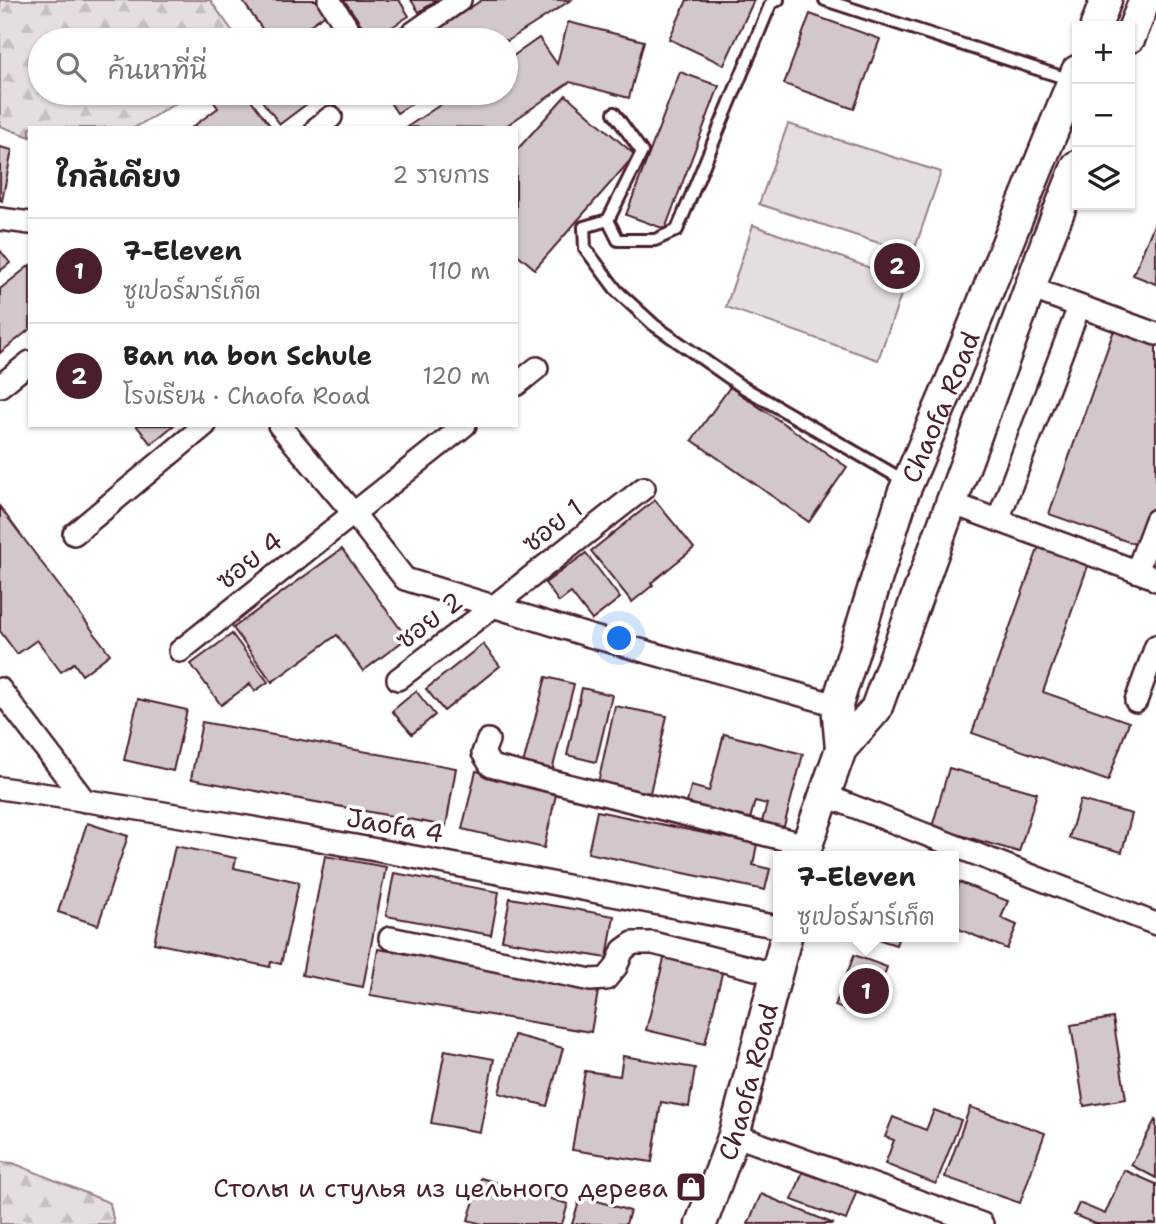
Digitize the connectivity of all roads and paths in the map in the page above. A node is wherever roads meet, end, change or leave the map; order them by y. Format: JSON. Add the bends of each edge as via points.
{"nodes":[{"id":1,"x":329,"y":0,"type":"edge"},
{"id":2,"x":460,"y":0,"type":"edge"},
{"id":3,"x":778,"y":0,"type":"edge"},
{"id":4,"x":825,"y":0,"type":"edge"},
{"id":5,"x":1106,"y":0,"type":"edge"},
{"id":6,"x":1145,"y":0,"type":"edge"},
{"id":7,"x":1098,"y":21,"type":"edge"},
{"id":8,"x":1135,"y":25,"type":"edge"},
{"id":9,"x":347,"y":28,"type":"edge"},
{"id":10,"x":420,"y":28,"type":"edge"},
{"id":11,"x":1072,"y":75,"type":"edge"},
{"id":12,"x":1072,"y":83,"type":"edge"},
{"id":13,"x":614,"y":113,"type":"dead end"},
{"id":14,"x":1072,"y":178,"type":"edge"},
{"id":15,"x":0,"y":219,"type":"edge"},
{"id":16,"x":608,"y":220,"type":"junction"},
{"id":17,"x":28,"y":223,"type":"edge"},
{"id":18,"x":1030,"y":288,"type":"junction"},
{"id":19,"x":1079,"y":307,"type":"junction"},
{"id":20,"x":1156,"y":334,"type":"edge"},
{"id":21,"x":28,"y":364,"type":"edge"},
{"id":22,"x":537,"y":368,"type":"dead end"},
{"id":23,"x":518,"y":383,"type":"edge"},
{"id":24,"x":0,"y":386,"type":"edge"},
{"id":25,"x":203,"y":427,"type":"edge"},
{"id":26,"x":281,"y":427,"type":"edge"},
{"id":27,"x":463,"y":427,"type":"edge"},
{"id":28,"x":908,"y":482,"type":"junction"},
{"id":29,"x":644,"y":488,"type":"dead end"},
{"id":30,"x":951,"y":503,"type":"junction"},
{"id":31,"x":354,"y":514,"type":"junction"},
{"id":32,"x":998,"y":520,"type":"junction"},
{"id":33,"x":1156,"y":520,"type":"edge"},
{"id":34,"x":74,"y":534,"type":"dead end"},
{"id":35,"x":1147,"y":576,"type":"edge"},
{"id":36,"x":494,"y":606,"type":"junction"},
{"id":37,"x":1156,"y":646,"type":"edge"},
{"id":38,"x":180,"y":651,"type":"dead end"},
{"id":39,"x":398,"y":678,"type":"dead end"},
{"id":40,"x":0,"y":689,"type":"edge"},
{"id":41,"x":1136,"y":702,"type":"dead end"},
{"id":42,"x":837,"y":705,"type":"junction"},
{"id":43,"x":488,"y":740,"type":"dead end"},
{"id":44,"x":841,"y":750,"type":"junction"},
{"id":45,"x":0,"y":788,"type":"edge"},
{"id":46,"x":824,"y":795,"type":"junction"},
{"id":47,"x":85,"y":800,"type":"junction"},
{"id":48,"x":805,"y":851,"type":"edge"},
{"id":49,"x":1156,"y":924,"type":"edge"},
{"id":50,"x":773,"y":926,"type":"edge"},
{"id":51,"x":390,"y":938,"type":"dead end"},
{"id":52,"x":785,"y":942,"type":"edge"},
{"id":53,"x":775,"y":974,"type":"junction"},
{"id":54,"x":734,"y":1135,"type":"junction"},
{"id":55,"x":706,"y":1222,"type":"edge"},
{"id":56,"x":982,"y":1224,"type":"edge"}],
"edges":[{"from":1,"to":9,"type":"street"},
{"from":2,"to":10,"type":"street"},
{"from":3,"to":16,"type":"lane","via":[[771,4],[677,230],[655,240],[618,240]]},
{"from":4,"to":11,"type":"lane"},
{"from":5,"to":7,"type":"main road"},
{"from":6,"to":8,"type":"main road"},
{"from":12,"to":28,"type":"main road","name":"Chaofa Road"},
{"from":13,"to":16,"type":"lane","via":[[642,152]]},
{"from":14,"to":18,"type":"main road","name":"Chaofa Road"},
{"from":15,"to":17,"type":"street"},
{"from":16,"to":28,"type":"lane","via":[[584,227],[585,248],[617,291],[654,325],[741,386]]},
{"from":18,"to":19,"type":"street"},
{"from":18,"to":30,"type":"main road","name":"Chaofa Road"},
{"from":19,"to":20,"type":"street"},
{"from":19,"to":32,"type":"street"},
{"from":21,"to":24,"type":"street"},
{"from":22,"to":23,"type":"street"},
{"from":25,"to":34,"type":"street"},
{"from":26,"to":31,"type":"street"},
{"from":27,"to":31,"type":"street","name":"ซอย 4"},
{"from":28,"to":42,"type":"main road","name":"Chaofa Road"},
{"from":29,"to":36,"type":"street","name":"ซอย 1"},
{"from":30,"to":32,"type":"street"},
{"from":30,"to":44,"type":"main road","name":"Chaofa Road","via":[[876,709]]},
{"from":31,"to":36,"type":"street","via":[[405,579]]},
{"from":31,"to":38,"type":"street","name":"ซอย 4"},
{"from":32,"to":35,"type":"street"},
{"from":33,"to":35,"type":"street"},
{"from":36,"to":39,"type":"street","name":"ซอย 2"},
{"from":36,"to":42,"type":"street"},
{"from":37,"to":41,"type":"street"},
{"from":40,"to":47,"type":"street"},
{"from":42,"to":44,"type":"main road","name":"Chaofa Road"},
{"from":43,"to":48,"type":"street","via":[[484,753],[491,766]]},
{"from":44,"to":46,"type":"main road","name":"Chaofa Road"},
{"from":45,"to":47,"type":"street","name":"Jaofa 4"},
{"from":46,"to":48,"type":"main road","name":"Chaofa Road"},
{"from":46,"to":49,"type":"street"},
{"from":47,"to":50,"type":"street","name":"Jaofa 4"},
{"from":51,"to":53,"type":"street","via":[[591,980],[606,979],[623,950],[633,943],[653,943]]},
{"from":52,"to":53,"type":"main road","name":"Chaofa Road"},
{"from":53,"to":54,"type":"main road","name":"Chaofa Road"},
{"from":54,"to":55,"type":"main road","name":"Chaofa Road"},
{"from":54,"to":56,"type":"street"}]}
